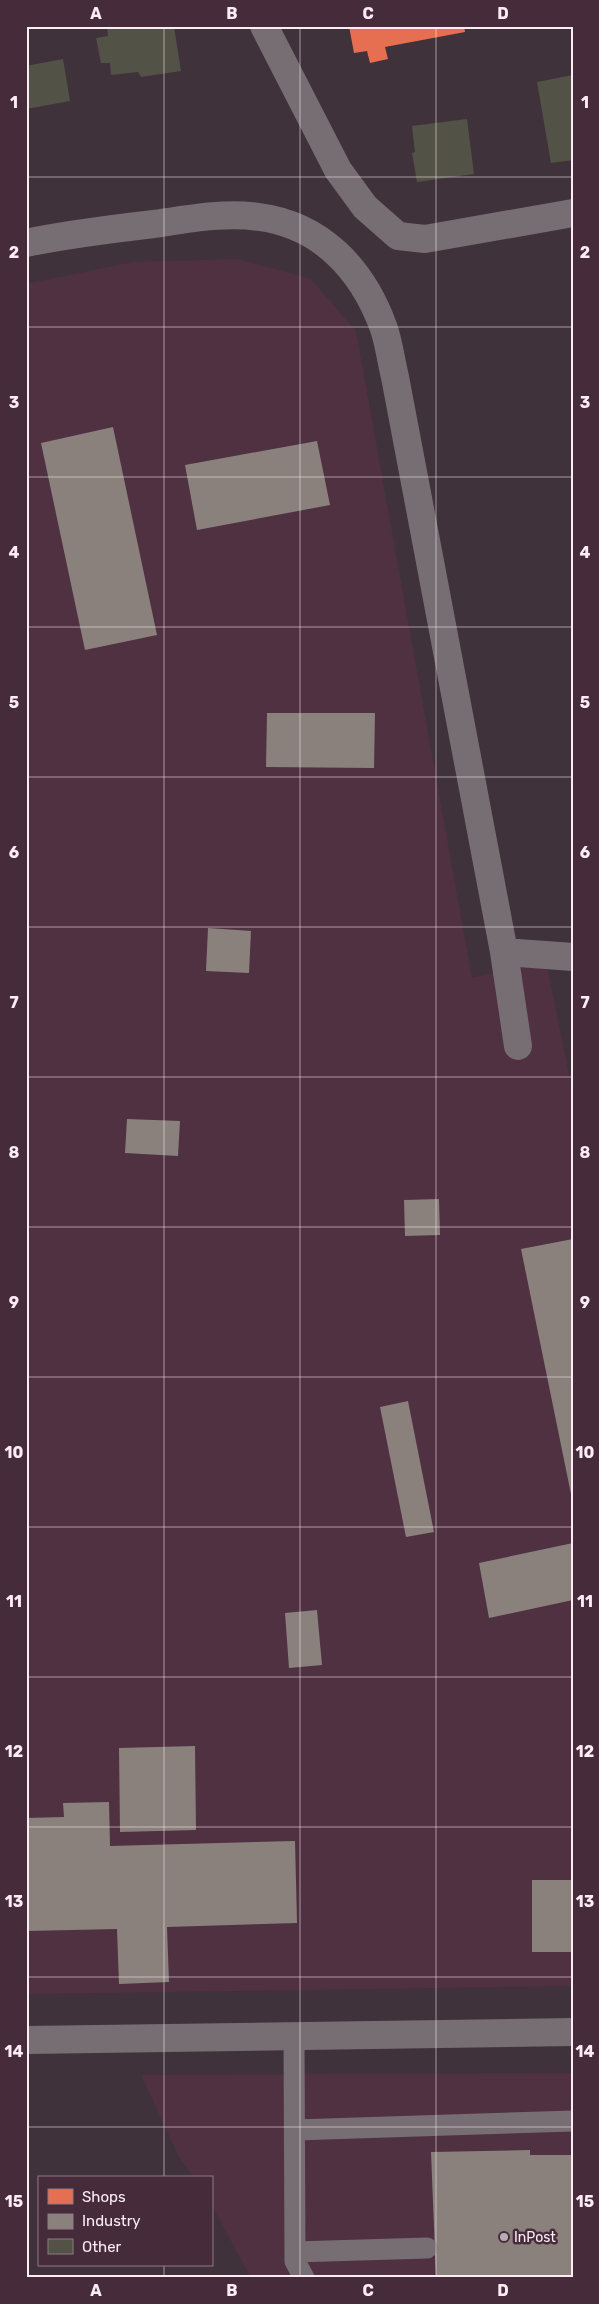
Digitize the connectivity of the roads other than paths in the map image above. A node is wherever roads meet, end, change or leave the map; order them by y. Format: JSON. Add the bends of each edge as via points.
{"nodes":[{"id":1,"x":264,"y":26,"type":"edge"},
{"id":2,"x":573,"y":213,"type":"edge"},
{"id":3,"x":26,"y":243,"type":"edge"},
{"id":4,"x":504,"y":952,"type":"junction"},
{"id":5,"x":573,"y":957,"type":"edge"},
{"id":6,"x":518,"y":1046,"type":"dead end"},
{"id":7,"x":573,"y":2032,"type":"edge"},
{"id":8,"x":294,"y":2036,"type":"junction"},
{"id":9,"x":26,"y":2040,"type":"edge"},
{"id":10,"x":573,"y":2122,"type":"edge"},
{"id":11,"x":294,"y":2130,"type":"junction"},
{"id":12,"x":427,"y":2248,"type":"dead end"},
{"id":13,"x":295,"y":2252,"type":"junction"},
{"id":14,"x":304,"y":2278,"type":"edge"}],
"edges":[{"from":1,"to":2,"type":"street","via":[[338,170],[365,207],[398,236],[425,239]]},
{"from":3,"to":4,"type":"street","via":[[207,216],[259,217],[294,226],[323,242],[345,259],[363,283],[383,326],[395,377]]},
{"from":4,"to":5,"type":"street"},
{"from":4,"to":6,"type":"street"},
{"from":7,"to":8,"type":"street"},
{"from":8,"to":9,"type":"street"},
{"from":8,"to":11,"type":"lane"},
{"from":10,"to":11,"type":"lane"},
{"from":11,"to":13,"type":"lane"},
{"from":12,"to":13,"type":"lane"},
{"from":13,"to":14,"type":"lane","via":[[295,2261]]}]}
